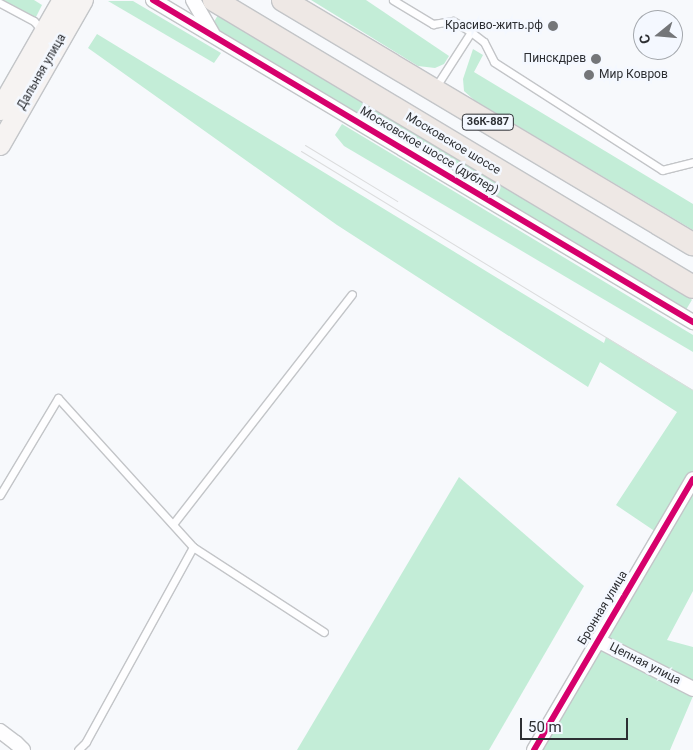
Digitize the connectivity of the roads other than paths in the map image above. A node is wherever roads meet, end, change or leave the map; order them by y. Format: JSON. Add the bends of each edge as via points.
{"nodes":[{"id":1,"x":64,"y":0,"type":"edge"},
{"id":2,"x":83,"y":0,"type":"edge"},
{"id":3,"x":153,"y":0,"type":"edge"},
{"id":4,"x":193,"y":0,"type":"edge"},
{"id":5,"x":214,"y":0,"type":"edge"},
{"id":6,"x":284,"y":0,"type":"edge"},
{"id":7,"x":393,"y":0,"type":"edge"},
{"id":8,"x":0,"y":3,"type":"edge"},
{"id":9,"x":471,"y":32,"type":"junction"},
{"id":10,"x":43,"y":33,"type":"junction"},
{"id":11,"x":214,"y":35,"type":"junction"},
{"id":12,"x":434,"y":89,"type":"junction"},
{"id":13,"x":0,"y":110,"type":"edge"},
{"id":14,"x":0,"y":145,"type":"edge"},
{"id":15,"x":693,"y":162,"type":"edge"},
{"id":16,"x":693,"y":244,"type":"edge"},
{"id":17,"x":693,"y":287,"type":"edge"},
{"id":18,"x":352,"y":294,"type":"dead end"},
{"id":19,"x":693,"y":322,"type":"edge"},
{"id":20,"x":693,"y":479,"type":"edge"},
{"id":21,"x":0,"y":495,"type":"edge"},
{"id":22,"x":172,"y":524,"type":"junction"},
{"id":23,"x":193,"y":547,"type":"junction"},
{"id":24,"x":324,"y":632,"type":"dead end"},
{"id":25,"x":597,"y":640,"type":"junction"},
{"id":26,"x":693,"y":689,"type":"edge"},
{"id":27,"x":0,"y":731,"type":"edge"},
{"id":28,"x":22,"y":750,"type":"edge"},
{"id":29,"x":78,"y":750,"type":"edge"},
{"id":30,"x":534,"y":750,"type":"edge"}],
"edges":[{"from":1,"to":10,"type":"main road","name":"Дальняя улица"},
{"from":2,"to":14,"type":"main road","name":"Дальняя улица"},
{"from":3,"to":11,"type":"street","name":"Московское шоссе (дублер)"},
{"from":4,"to":11,"type":"street"},
{"from":5,"to":17,"type":"main road","name":"Московское шоссе","number":"36К-887"},
{"from":6,"to":12,"type":"main road","number":"36К-887"},
{"from":7,"to":9,"type":"lane","via":[[433,24],[453,21]]},
{"from":8,"to":10,"type":"lane","via":[[34,21]]},
{"from":9,"to":12,"type":"lane"},
{"from":9,"to":15,"type":"lane","via":[[484,42],[494,62],[662,170]]},
{"from":10,"to":13,"type":"main road","name":"Дальняя улица"},
{"from":11,"to":19,"type":"street","name":"Московское шоссе (дублер)"},
{"from":12,"to":16,"type":"main road","number":"36К-887"},
{"from":18,"to":22,"type":"lane"},
{"from":20,"to":25,"type":"street","name":"Бронная улица"},
{"from":21,"to":22,"type":"lane","via":[[58,398]]},
{"from":22,"to":23,"type":"lane"},
{"from":23,"to":24,"type":"lane"},
{"from":23,"to":29,"type":"lane","via":[[86,742]]},
{"from":25,"to":26,"type":"street","name":"Цепная улица"},
{"from":25,"to":30,"type":"street","name":"Бронная улица"},
{"from":27,"to":28,"type":"street"}]}
